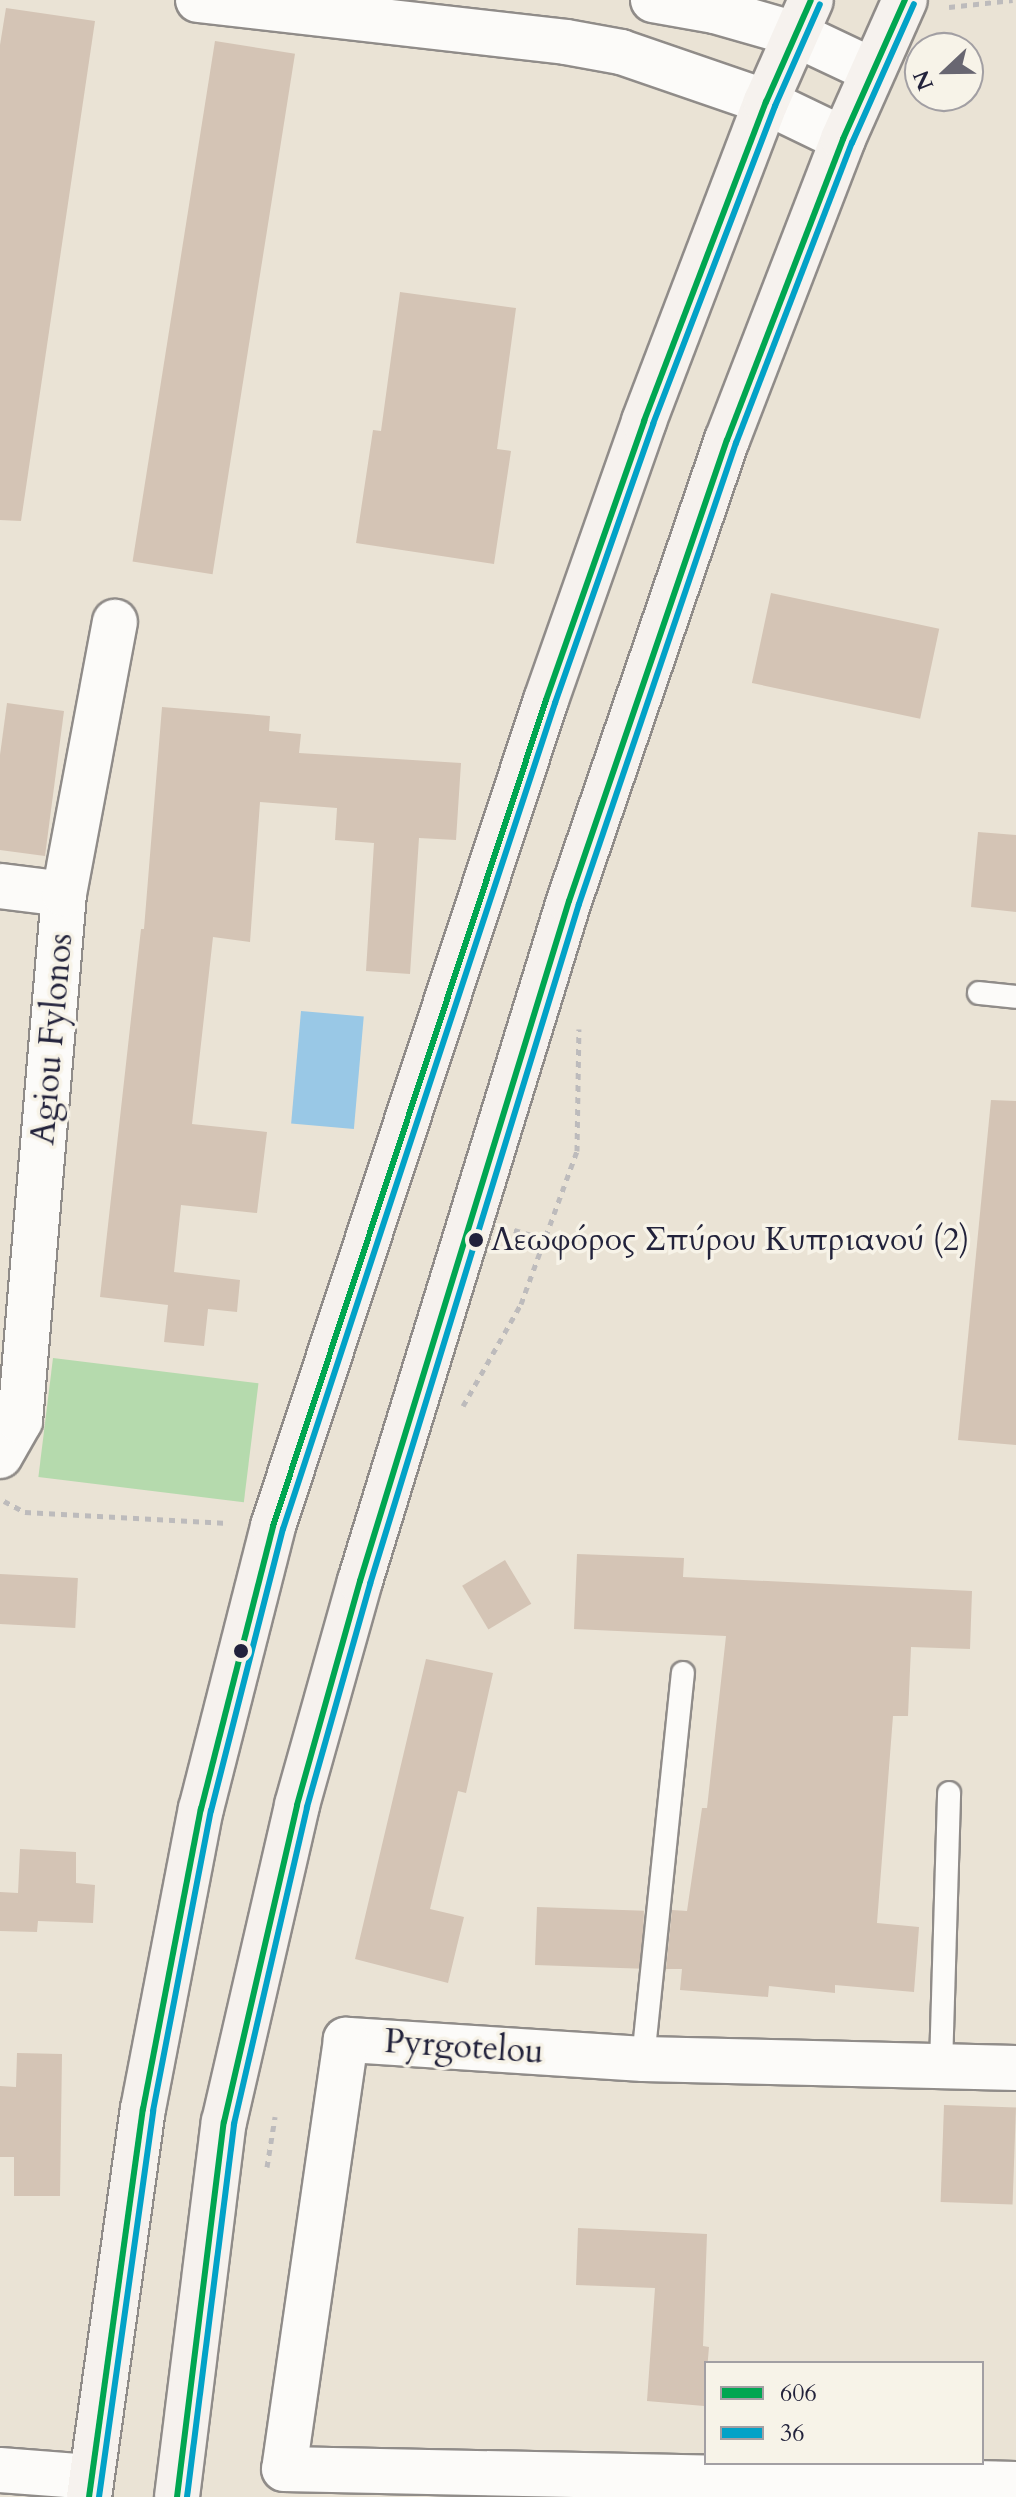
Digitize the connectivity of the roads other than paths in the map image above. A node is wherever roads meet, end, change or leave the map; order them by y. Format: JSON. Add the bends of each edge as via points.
{"nodes":[{"id":1,"x":198,"y":0,"type":"edge"},
{"id":2,"x":653,"y":0,"type":"edge"},
{"id":3,"x":905,"y":0,"type":"edge"},
{"id":4,"x":803,"y":17,"type":"edge"},
{"id":5,"x":871,"y":70,"type":"junction"},
{"id":6,"x":766,"y":102,"type":"junction"},
{"id":7,"x":843,"y":139,"type":"junction"},
{"id":8,"x":115,"y":622,"type":"dead end"},
{"id":9,"x":0,"y":886,"type":"edge"},
{"id":10,"x":64,"y":894,"type":"junction"},
{"id":11,"x":979,"y":993,"type":"dead end"},
{"id":12,"x":1016,"y":997,"type":"edge"},
{"id":13,"x":0,"y":1456,"type":"edge"},
{"id":14,"x":683,"y":1673,"type":"dead end"},
{"id":15,"x":949,"y":1793,"type":"dead end"},
{"id":16,"x":643,"y":2059,"type":"junction"},
{"id":17,"x":941,"y":2066,"type":"junction"},
{"id":18,"x":1016,"y":2068,"type":"edge"},
{"id":19,"x":0,"y":2470,"type":"edge"},
{"id":20,"x":1016,"y":2484,"type":"edge"},
{"id":21,"x":90,"y":2487,"type":"edge"},
{"id":22,"x":177,"y":2497,"type":"edge"}],
"edges":[{"from":1,"to":6,"type":"street","via":[[580,45],[670,67]]},
{"from":2,"to":4,"type":"street"},
{"from":3,"to":5,"type":"main road"},
{"from":4,"to":5,"type":"street"},
{"from":4,"to":6,"type":"main road"},
{"from":5,"to":7,"type":"main road"},
{"from":6,"to":7,"type":"street"},
{"from":6,"to":21,"type":"main road","via":[[644,421],[546,700],[273,1526],[195,1839],[143,2109]]},
{"from":7,"to":22,"type":"main road","via":[[727,440],[569,901],[309,1760],[224,2122]]},
{"from":8,"to":10,"type":"street","name":"Agiou Fylonos"},
{"from":9,"to":10,"type":"street"},
{"from":10,"to":13,"type":"street","name":"Agiou Fylonos","via":[[20,1421]]},
{"from":11,"to":12,"type":"lane"},
{"from":14,"to":16,"type":"lane"},
{"from":15,"to":17,"type":"lane"},
{"from":16,"to":17,"type":"street","name":"Pyrgotelou"},
{"from":16,"to":20,"type":"street","name":"Pyrgotelou","via":[[346,2040],[284,2469]]},
{"from":17,"to":18,"type":"street","name":"Pyrgotelou"},
{"from":19,"to":21,"type":"street"}]}
